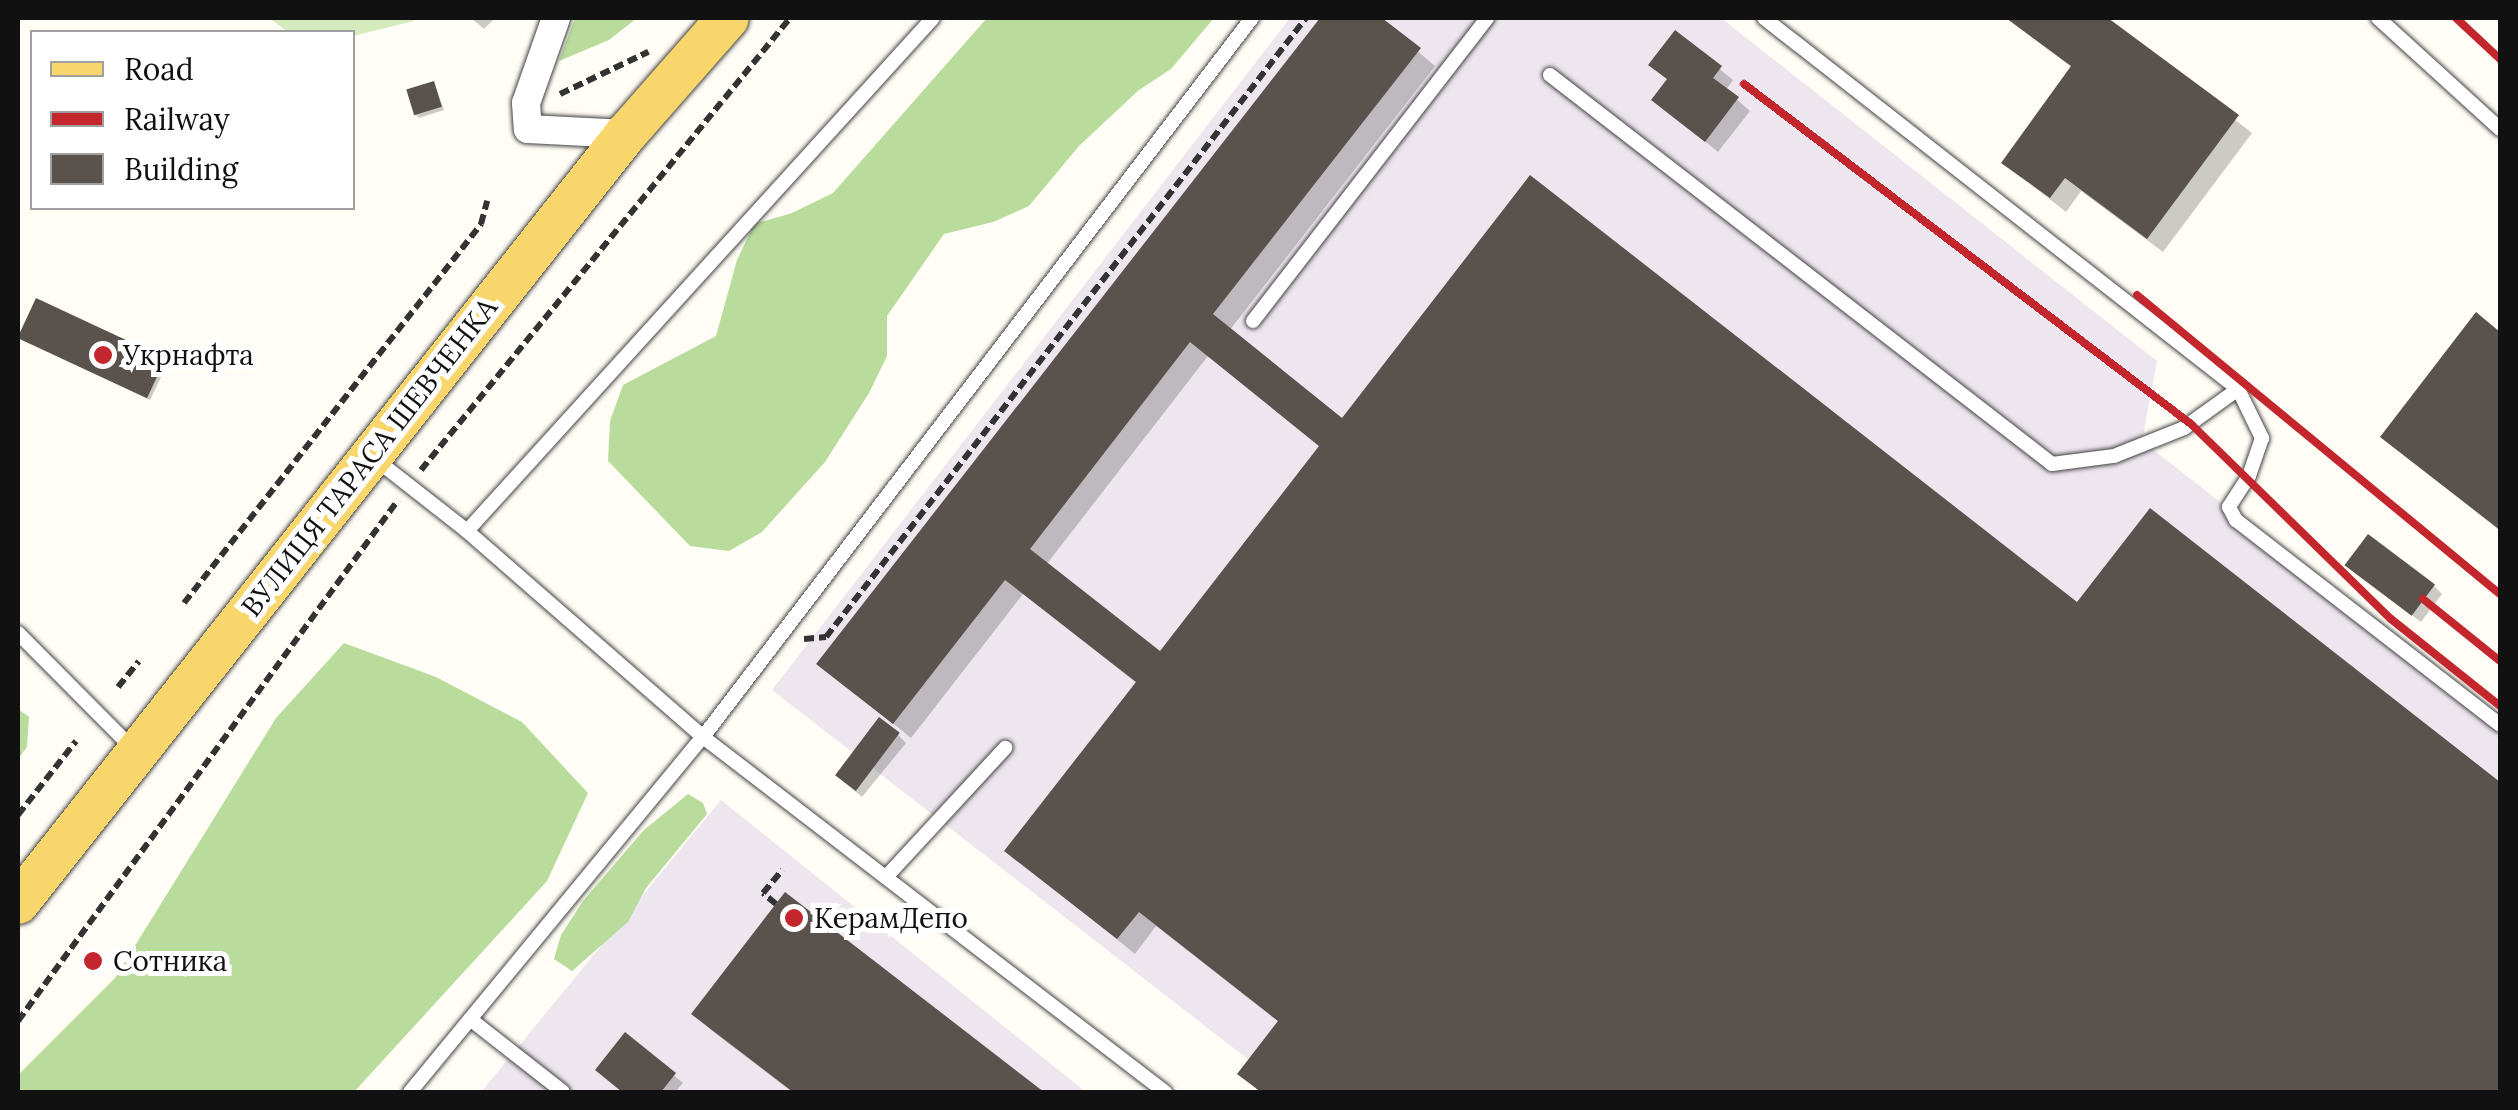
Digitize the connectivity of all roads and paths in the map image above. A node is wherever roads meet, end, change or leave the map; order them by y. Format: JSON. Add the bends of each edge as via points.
{"nodes":[{"id":1,"x":556,"y":18,"type":"edge"},
{"id":2,"x":728,"y":18,"type":"edge"},
{"id":3,"x":790,"y":18,"type":"edge"},
{"id":4,"x":933,"y":18,"type":"edge"},
{"id":5,"x":1252,"y":18,"type":"edge"},
{"id":6,"x":1306,"y":18,"type":"edge"},
{"id":7,"x":1487,"y":18,"type":"edge"},
{"id":8,"x":1764,"y":18,"type":"edge"},
{"id":9,"x":2378,"y":18,"type":"edge"},
{"id":10,"x":658,"y":47,"type":"dead end"},
{"id":11,"x":1550,"y":76,"type":"dead end"},
{"id":12,"x":526,"y":103,"type":"junction"},
{"id":13,"x":2500,"y":129,"type":"edge"},
{"id":14,"x":626,"y":134,"type":"junction"},
{"id":15,"x":487,"y":201,"type":"dead end"},
{"id":16,"x":1253,"y":322,"type":"dead end"},
{"id":17,"x":2238,"y":389,"type":"junction"},
{"id":18,"x":370,"y":455,"type":"junction"},
{"id":19,"x":410,"y":484,"type":"junction"},
{"id":20,"x":468,"y":531,"type":"junction"},
{"id":21,"x":184,"y":603,"type":"dead end"},
{"id":22,"x":18,"y":633,"type":"edge"},
{"id":23,"x":795,"y":640,"type":"dead end"},
{"id":24,"x":139,"y":660,"type":"dead end"},
{"id":25,"x":118,"y":687,"type":"dead end"},
{"id":26,"x":2500,"y":725,"type":"edge"},
{"id":27,"x":704,"y":737,"type":"junction"},
{"id":28,"x":76,"y":741,"type":"dead end"},
{"id":29,"x":1005,"y":748,"type":"dead end"},
{"id":30,"x":136,"y":752,"type":"junction"},
{"id":31,"x":18,"y":816,"type":"edge"},
{"id":32,"x":782,"y":870,"type":"dead end"},
{"id":33,"x":886,"y":877,"type":"junction"},
{"id":34,"x":18,"y":903,"type":"edge"},
{"id":35,"x":776,"y":904,"type":"dead end"},
{"id":36,"x":470,"y":1019,"type":"junction"},
{"id":37,"x":18,"y":1021,"type":"edge"},
{"id":38,"x":410,"y":1092,"type":"edge"},
{"id":39,"x":564,"y":1092,"type":"edge"},
{"id":40,"x":1165,"y":1092,"type":"edge"}],
"edges":[{"from":1,"to":12,"type":"street"},
{"from":2,"to":14,"type":"main road","name":"ВУЛИЦЯ ТАРАСА ШЕВЧЕНКА"},
{"from":3,"to":19,"type":"path"},
{"from":4,"to":20,"type":"lane"},
{"from":5,"to":27,"type":"lane"},
{"from":6,"to":23,"type":"path","via":[[826,637]]},
{"from":7,"to":16,"type":"lane"},
{"from":8,"to":17,"type":"lane"},
{"from":9,"to":13,"type":"lane"},
{"from":10,"to":12,"type":"path","via":[[551,98]]},
{"from":11,"to":17,"type":"lane","via":[[2052,464],[2114,456],[2184,428]]},
{"from":12,"to":14,"type":"street","via":[[528,129]]},
{"from":14,"to":18,"type":"main road","name":"ВУЛИЦЯ ТАРАСА ШЕВЧЕНКА"},
{"from":15,"to":21,"type":"path","via":[[481,224]]},
{"from":17,"to":26,"type":"lane","via":[[2262,438],[2230,508],[2236,520]]},
{"from":18,"to":19,"type":"lane"},
{"from":18,"to":30,"type":"main road","name":"ВУЛИЦЯ ТАРАСА ШЕВЧЕНКА"},
{"from":19,"to":20,"type":"lane"},
{"from":19,"to":37,"type":"path"},
{"from":20,"to":27,"type":"lane"},
{"from":22,"to":30,"type":"lane"},
{"from":24,"to":25,"type":"path"},
{"from":27,"to":33,"type":"lane"},
{"from":27,"to":36,"type":"lane"},
{"from":28,"to":31,"type":"path"},
{"from":29,"to":33,"type":"lane"},
{"from":30,"to":34,"type":"main road","name":"ВУЛИЦЯ ТАРАСА ШЕВЧЕНКА"},
{"from":32,"to":35,"type":"path","via":[[763,893]]},
{"from":33,"to":40,"type":"lane"},
{"from":36,"to":38,"type":"lane"},
{"from":36,"to":39,"type":"lane"}]}
